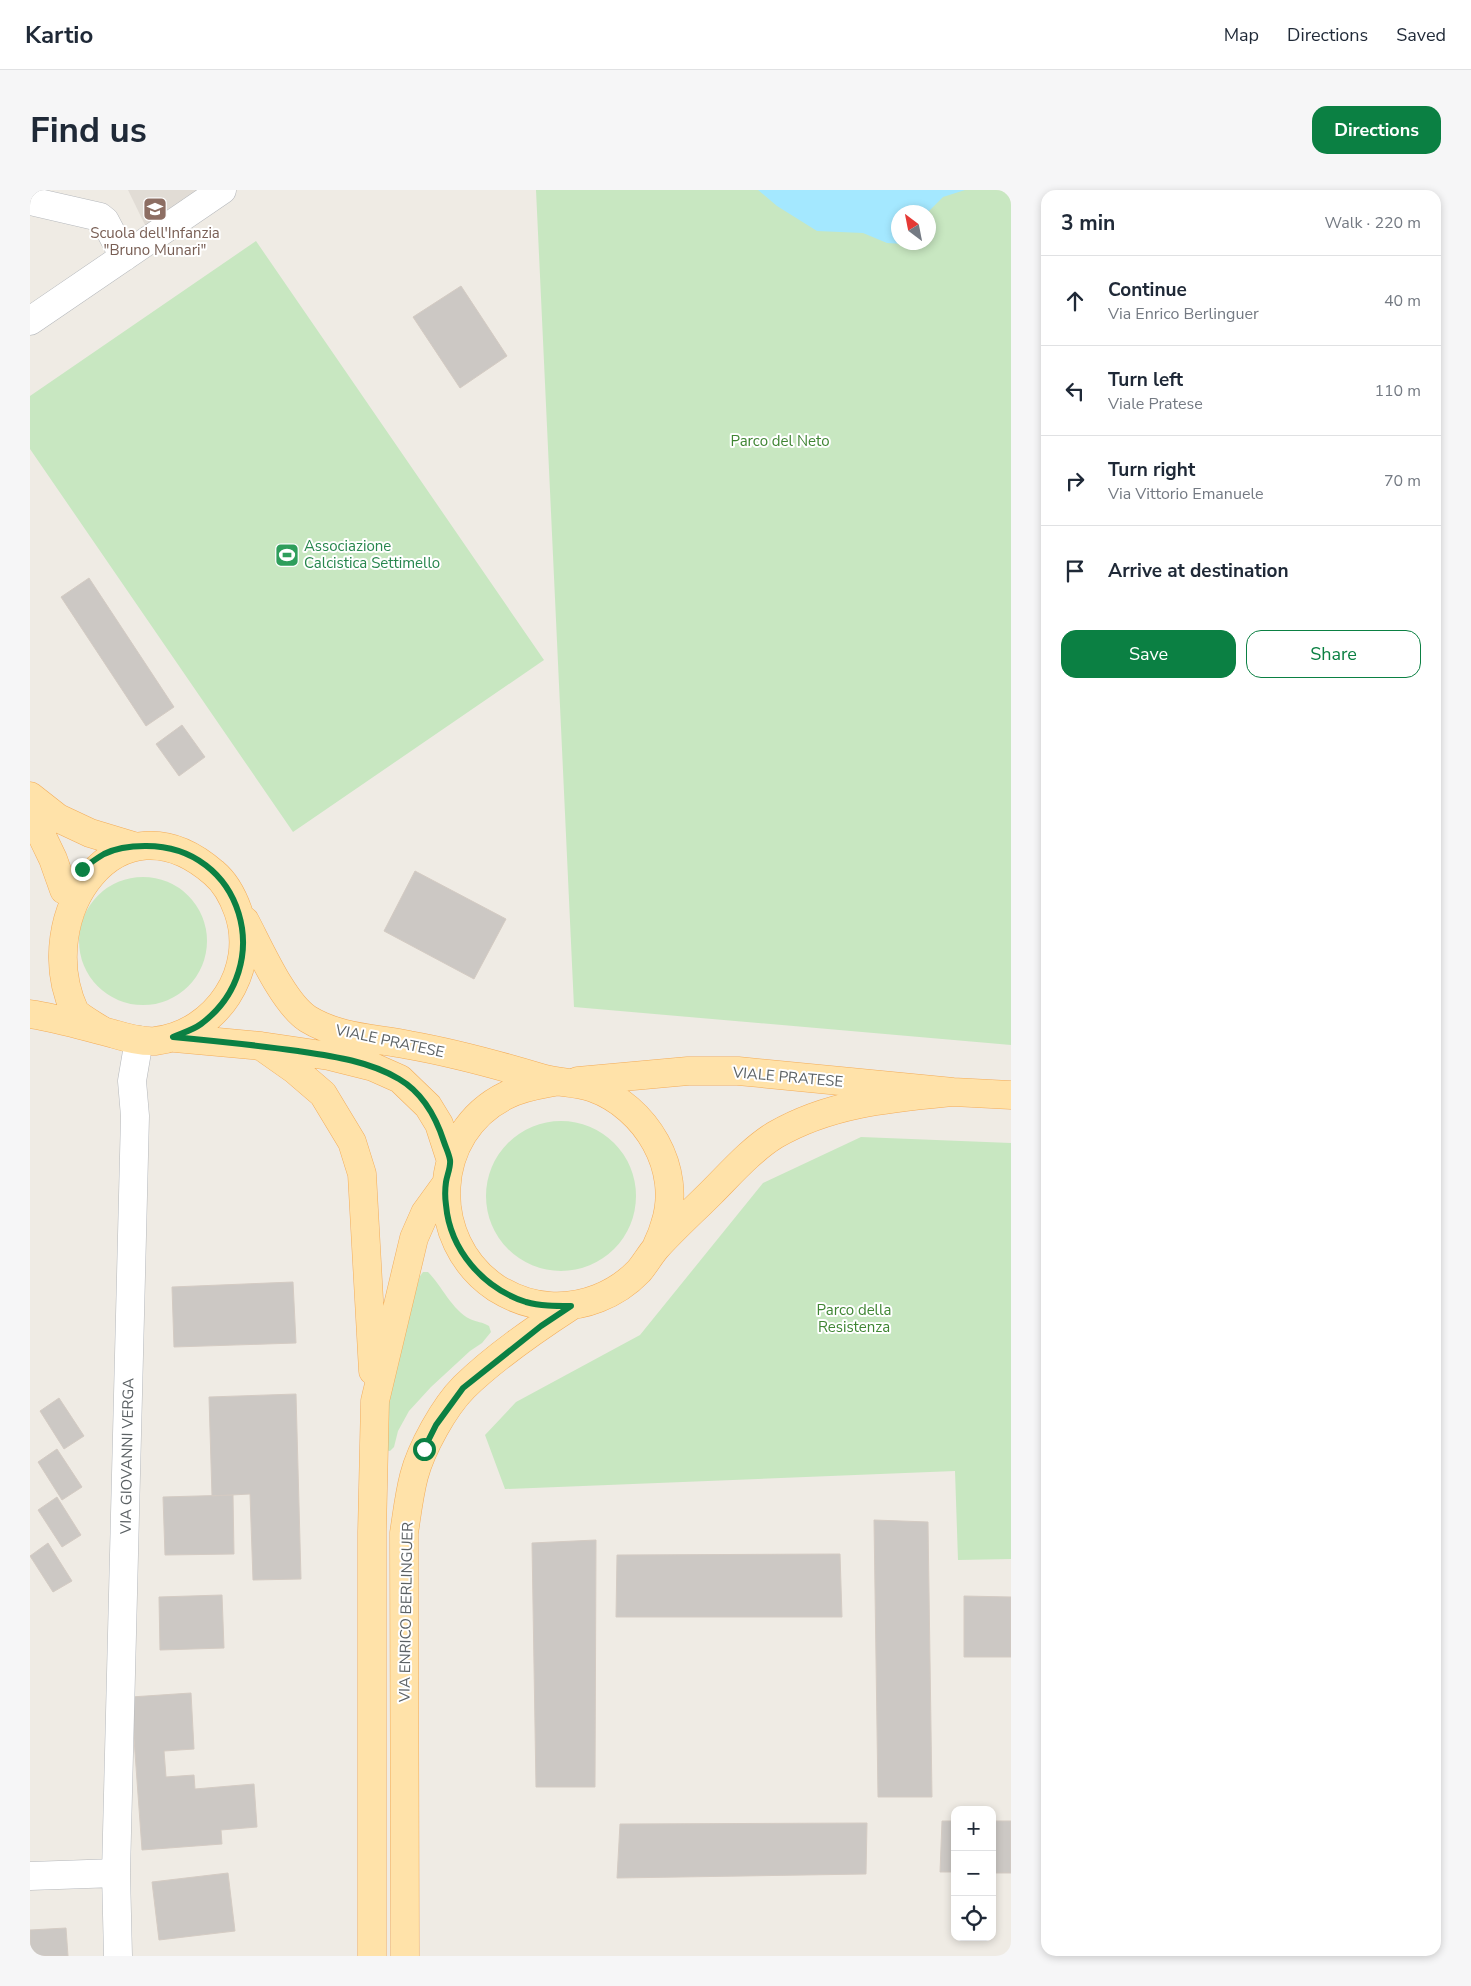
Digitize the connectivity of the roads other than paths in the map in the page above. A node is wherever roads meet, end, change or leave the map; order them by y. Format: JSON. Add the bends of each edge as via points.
{"nodes":[{"id":1,"x":222,"y":190,"type":"edge"},
{"id":2,"x":30,"y":201,"type":"edge"},
{"id":3,"x":124,"y":257,"type":"junction"},
{"id":4,"x":30,"y":321,"type":"edge"},
{"id":5,"x":30,"y":796,"type":"edge"},
{"id":6,"x":30,"y":811,"type":"edge"},
{"id":7,"x":133,"y":846,"type":"junction"},
{"id":8,"x":64,"y":890,"type":"junction"},
{"id":9,"x":233,"y":897,"type":"junction"},
{"id":10,"x":30,"y":1014,"type":"edge"},
{"id":11,"x":103,"y":1032,"type":"junction"},
{"id":12,"x":173,"y":1037,"type":"junction"},
{"id":13,"x":139,"y":1040,"type":"junction"},
{"id":14,"x":260,"y":1046,"type":"junction"},
{"id":15,"x":559,"y":1082,"type":"junction"},
{"id":16,"x":953,"y":1092,"type":"junction"},
{"id":17,"x":1011,"y":1095,"type":"edge"},
{"id":18,"x":448,"y":1173,"type":"junction"},
{"id":19,"x":655,"y":1249,"type":"junction"},
{"id":20,"x":571,"y":1306,"type":"junction"},
{"id":21,"x":375,"y":1402,"type":"junction"},
{"id":22,"x":116,"y":1872,"type":"junction"},
{"id":23,"x":30,"y":1876,"type":"edge"},
{"id":24,"x":118,"y":1956,"type":"edge"},
{"id":25,"x":372,"y":1956,"type":"edge"},
{"id":26,"x":405,"y":1956,"type":"edge"}],
"edges":[{"from":1,"to":3,"type":"street"},
{"from":2,"to":3,"type":"street","via":[[100,217]]},
{"from":3,"to":4,"type":"street"},
{"from":5,"to":7,"type":"main road","via":[[58,818],[90,833]]},
{"from":6,"to":8,"type":"main road"},
{"from":7,"to":8,"type":"main road","via":[[106,853],[82,869]]},
{"from":7,"to":9,"type":"main road","via":[[157,846],[180,851],[201,862]]},
{"from":8,"to":11,"type":"main road","via":[[53,910],[45,936],[50,964],[58,987],[76,1013]]},
{"from":9,"to":12,"type":"main road","via":[[242,924],[244,953],[236,981],[221,1006],[207,1019]]},
{"from":9,"to":15,"type":"main road","name":"VIALE PRATESE","via":[[285,993],[307,1018],[338,1033],[482,1060]]},
{"from":10,"to":11,"type":"main road"},
{"from":11,"to":13,"type":"main road"},
{"from":12,"to":13,"type":"main road"},
{"from":12,"to":14,"type":"main road","name":"VIALE PRATESE"},
{"from":13,"to":22,"type":"street","name":"VIA GIOVANNI VERGA","via":[[132,1081],[135,1116]]},
{"from":14,"to":18,"type":"main road","name":"VIALE PRATESE","via":[[349,1060],[400,1080],[428,1106],[439,1124]]},
{"from":14,"to":21,"type":"main road","via":[[296,1070],[323,1094],[352,1142],[362,1174]]},
{"from":15,"to":16,"type":"main road","name":"VIALE PRATESE","via":[[688,1071],[738,1071]]},
{"from":15,"to":18,"type":"main road","name":"VIALE PRATESE","via":[[527,1087],[488,1107],[459,1141]]},
{"from":15,"to":19,"type":"main road","name":"VIALE PRATESE","via":[[592,1088],[618,1100],[640,1118],[656,1141],[666,1167],[670,1195],[666,1223]]},
{"from":16,"to":17,"type":"main road","name":"VIALE PRATESE"},
{"from":16,"to":19,"type":"main road","name":"VIALE PRATESE","via":[[856,1104],[829,1111],[775,1136],[749,1155]]},
{"from":18,"to":20,"type":"main road","name":"VIALE PRATESE","via":[[446,1206],[451,1228],[471,1266],[506,1294],[548,1306]]},
{"from":18,"to":21,"type":"main road","via":[[414,1238]]},
{"from":19,"to":20,"type":"main road","name":"VIALE PRATESE","via":[[620,1288]]},
{"from":20,"to":26,"type":"main road","name":"VIA ENRICO BERLINGUER","via":[[463,1388],[436,1425],[414,1475],[404,1532]]},
{"from":21,"to":25,"type":"main road"},
{"from":22,"to":23,"type":"street"},
{"from":22,"to":24,"type":"street","name":"VIA GIOVANNI VERGA"}]}
